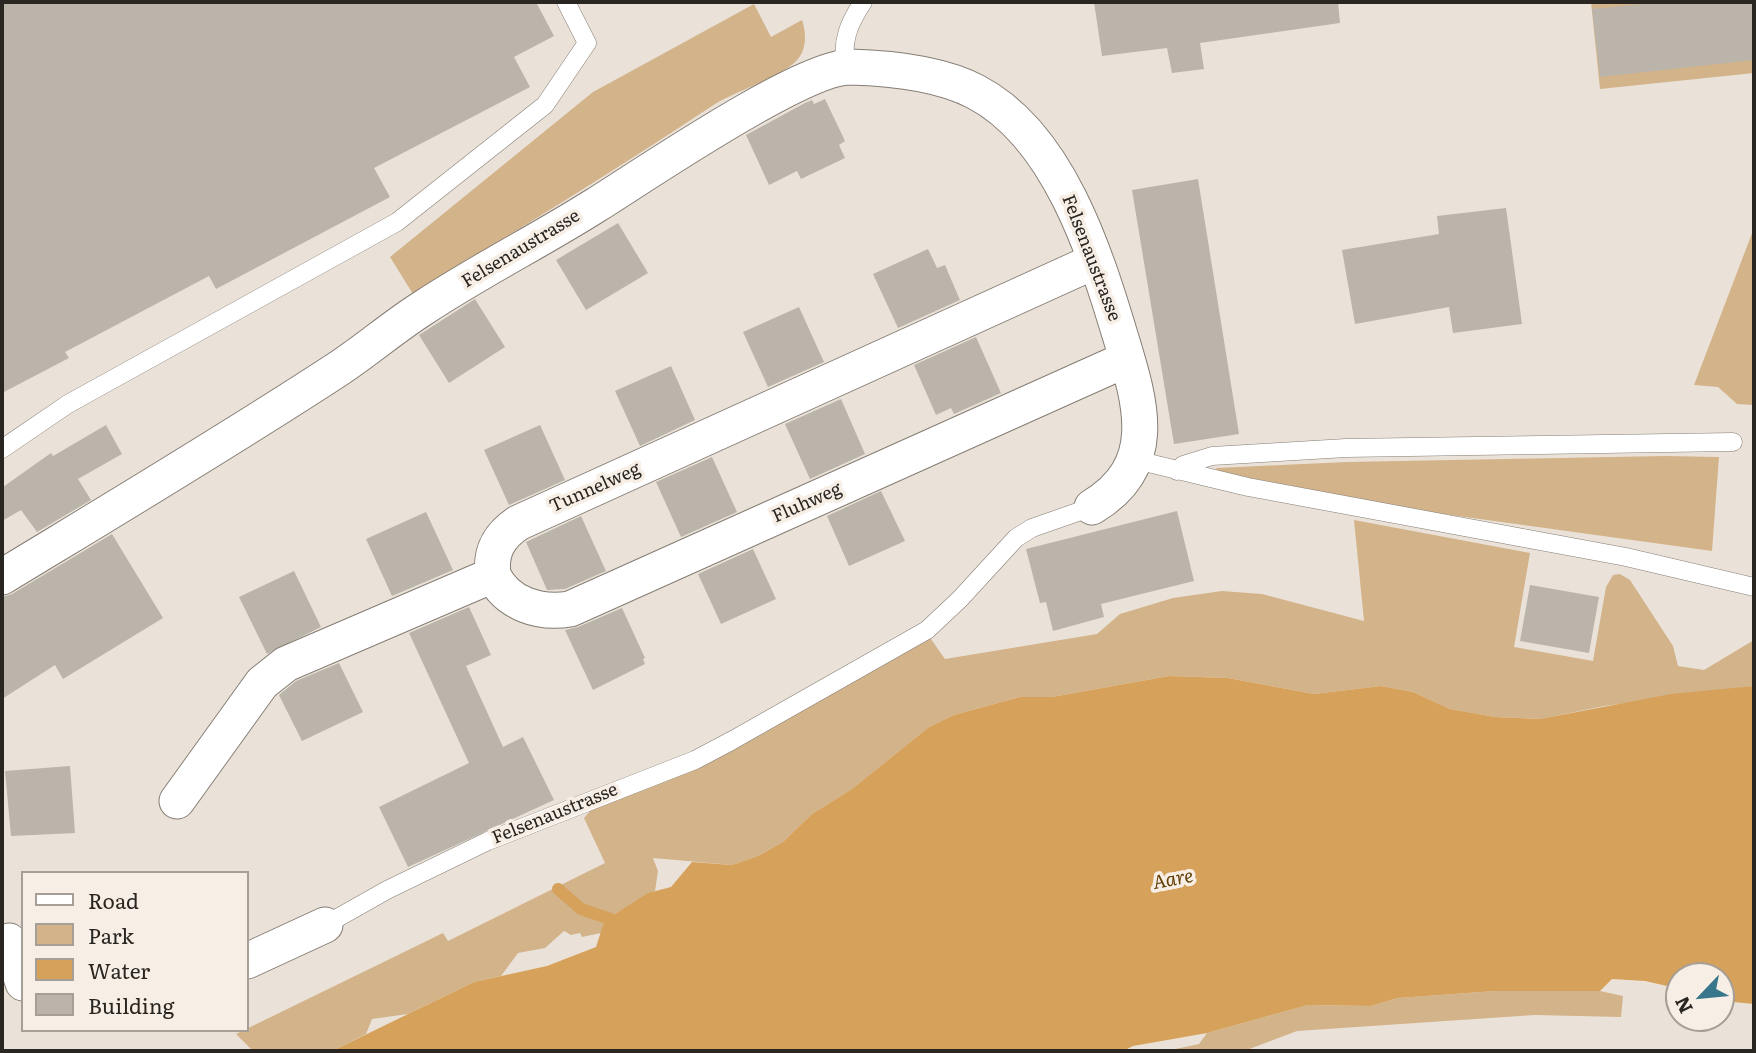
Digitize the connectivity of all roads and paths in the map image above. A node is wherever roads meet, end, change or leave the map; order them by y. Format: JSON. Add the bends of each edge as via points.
{"nodes":[{"id":1,"x":566,"y":2,"type":"edge"},
{"id":2,"x":863,"y":2,"type":"edge"},
{"id":3,"x":846,"y":67,"type":"junction"},
{"id":4,"x":1095,"y":261,"type":"junction"},
{"id":5,"x":1127,"y":359,"type":"junction"},
{"id":6,"x":1732,"y":442,"type":"dead end"},
{"id":7,"x":2,"y":449,"type":"edge"},
{"id":8,"x":1136,"y":460,"type":"junction"},
{"id":9,"x":1177,"y":471,"type":"junction"},
{"id":10,"x":1092,"y":507,"type":"joint"},
{"id":11,"x":493,"y":575,"type":"junction"},
{"id":12,"x":2,"y":577,"type":"edge"},
{"id":13,"x":1754,"y":587,"type":"edge"},
{"id":14,"x":177,"y":801,"type":"dead end"},
{"id":15,"x":325,"y":925,"type":"joint"},
{"id":16,"x":9,"y":942,"type":"dead end"},
{"id":17,"x":248,"y":961,"type":"edge"},
{"id":18,"x":21,"y":977,"type":"edge"}],
"edges":[{"from":1,"to":7,"type":"lane","via":[[587,43],[545,105],[481,157],[376,235],[68,404]]},
{"from":2,"to":3,"type":"lane","via":[[849,23],[843,51]]},
{"from":3,"to":4,"type":"street","name":"Felsenaustrasse","via":[[949,81],[1000,107],[1055,172]]},
{"from":3,"to":12,"type":"street","name":"Felsenaustrasse","via":[[828,70],[775,96],[690,146],[421,309],[341,368]]},
{"from":4,"to":5,"type":"street","name":"Felsenaustrasse"},
{"from":4,"to":11,"type":"street","name":"Tunnelweg","via":[[518,523],[506,531],[494,550]]},
{"from":5,"to":8,"type":"street","name":"Felsenaustrasse","via":[[1141,428]]},
{"from":5,"to":11,"type":"street","name":"Fluhweg","via":[[570,609],[555,612],[527,606],[506,592]]},
{"from":6,"to":9,"type":"lane","via":[[1346,448],[1212,456]]},
{"from":8,"to":9,"type":"lane"},
{"from":8,"to":10,"type":"street","name":"Felsenaustrasse","via":[[1110,496]]},
{"from":9,"to":13,"type":"lane","via":[[1626,557]]},
{"from":10,"to":15,"type":"lane","name":"Felsenaustrasse","via":[[1016,538],[926,630],[770,720],[695,760],[488,841]]},
{"from":11,"to":14,"type":"street","via":[[274,672]]},
{"from":15,"to":17,"type":"street","name":"Felsenaustrasse"},
{"from":16,"to":18,"type":"street"}]}
